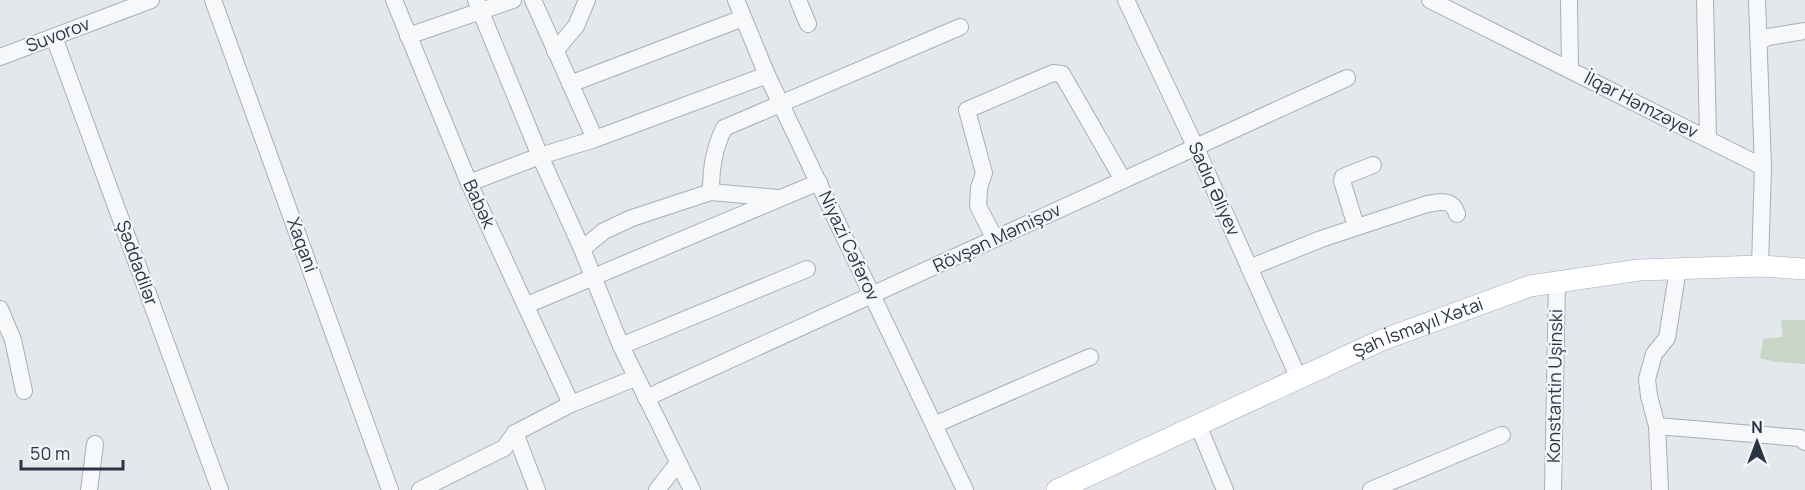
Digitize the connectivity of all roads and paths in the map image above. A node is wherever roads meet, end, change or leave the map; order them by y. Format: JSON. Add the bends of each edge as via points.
{"nodes":[{"id":1,"x":150,"y":0,"type":"edge"},
{"id":2,"x":213,"y":0,"type":"edge"},
{"id":3,"x":394,"y":0,"type":"edge"},
{"id":4,"x":513,"y":0,"type":"edge"},
{"id":5,"x":533,"y":0,"type":"edge"},
{"id":6,"x":587,"y":0,"type":"edge"},
{"id":7,"x":736,"y":0,"type":"edge"},
{"id":8,"x":798,"y":0,"type":"edge"},
{"id":9,"x":1126,"y":0,"type":"edge"},
{"id":10,"x":1569,"y":0,"type":"edge"},
{"id":11,"x":1705,"y":0,"type":"edge"},
{"id":12,"x":1757,"y":0,"type":"edge"},
{"id":13,"x":1437,"y":2,"type":"edge"},
{"id":14,"x":478,"y":6,"type":"edge"},
{"id":15,"x":743,"y":18,"type":"junction"},
{"id":16,"x":808,"y":24,"type":"dead end"},
{"id":17,"x":960,"y":27,"type":"dead end"},
{"id":18,"x":1805,"y":31,"type":"edge"},
{"id":19,"x":408,"y":36,"type":"junction"},
{"id":20,"x":54,"y":37,"type":"junction"},
{"id":21,"x":1759,"y":42,"type":"junction"},
{"id":22,"x":555,"y":51,"type":"junction"},
{"id":23,"x":0,"y":57,"type":"edge"},
{"id":24,"x":1570,"y":70,"type":"junction"},
{"id":25,"x":767,"y":75,"type":"junction"},
{"id":26,"x":1347,"y":78,"type":"dead end"},
{"id":27,"x":570,"y":84,"type":"junction"},
{"id":28,"x":781,"y":103,"type":"junction"},
{"id":29,"x":595,"y":139,"type":"junction"},
{"id":30,"x":1708,"y":139,"type":"junction"},
{"id":31,"x":1195,"y":146,"type":"junction"},
{"id":32,"x":540,"y":156,"type":"junction"},
{"id":33,"x":1373,"y":165,"type":"dead end"},
{"id":34,"x":1763,"y":167,"type":"junction"},
{"id":35,"x":1123,"y":180,"type":"junction"},
{"id":36,"x":819,"y":182,"type":"junction"},
{"id":37,"x":469,"y":183,"type":"junction"},
{"id":38,"x":711,"y":192,"type":"junction"},
{"id":39,"x":780,"y":198,"type":"junction"},
{"id":40,"x":1457,"y":214,"type":"dead end"},
{"id":41,"x":1356,"y":226,"type":"junction"},
{"id":42,"x":995,"y":239,"type":"junction"},
{"id":43,"x":582,"y":249,"type":"junction"},
{"id":44,"x":1760,"y":266,"type":"junction"},
{"id":45,"x":1249,"y":268,"type":"junction"},
{"id":46,"x":807,"y":269,"type":"dead end"},
{"id":47,"x":1678,"y":269,"type":"junction"},
{"id":48,"x":1805,"y":270,"type":"edge"},
{"id":49,"x":593,"y":277,"type":"junction"},
{"id":50,"x":1557,"y":282,"type":"junction"},
{"id":51,"x":872,"y":296,"type":"junction"},
{"id":52,"x":527,"y":305,"type":"junction"},
{"id":53,"x":0,"y":309,"type":"edge"},
{"id":54,"x":621,"y":346,"type":"junction"},
{"id":55,"x":1090,"y":357,"type":"dead end"},
{"id":56,"x":635,"y":378,"type":"junction"},
{"id":57,"x":1299,"y":379,"type":"junction"},
{"id":58,"x":24,"y":391,"type":"dead end"},
{"id":59,"x":646,"y":398,"type":"junction"},
{"id":60,"x":571,"y":404,"type":"junction"},
{"id":61,"x":934,"y":425,"type":"junction"},
{"id":62,"x":1198,"y":426,"type":"junction"},
{"id":63,"x":1657,"y":426,"type":"junction"},
{"id":64,"x":515,"y":433,"type":"junction"},
{"id":65,"x":1502,"y":435,"type":"dead end"},
{"id":66,"x":1805,"y":442,"type":"edge"},
{"id":67,"x":95,"y":444,"type":"dead end"},
{"id":68,"x":678,"y":463,"type":"junction"},
{"id":69,"x":212,"y":468,"type":"junction"},
{"id":70,"x":1068,"y":488,"type":"edge"},
{"id":71,"x":89,"y":490,"type":"edge"},
{"id":72,"x":208,"y":490,"type":"edge"},
{"id":73,"x":220,"y":490,"type":"edge"},
{"id":74,"x":390,"y":490,"type":"edge"},
{"id":75,"x":420,"y":490,"type":"edge"},
{"id":76,"x":537,"y":490,"type":"edge"},
{"id":77,"x":657,"y":490,"type":"edge"},
{"id":78,"x":692,"y":490,"type":"edge"},
{"id":79,"x":965,"y":490,"type":"edge"},
{"id":80,"x":1225,"y":490,"type":"edge"},
{"id":81,"x":1371,"y":490,"type":"edge"},
{"id":82,"x":1554,"y":490,"type":"edge"},
{"id":83,"x":1660,"y":490,"type":"edge"}],
"edges":[{"from":1,"to":20,"type":"street","name":"Suvorov"},
{"from":2,"to":74,"type":"street","name":"Xaqani"},
{"from":3,"to":19,"type":"street","name":"Babək"},
{"from":4,"to":14,"type":"street"},
{"from":5,"to":22,"type":"street"},
{"from":6,"to":22,"type":"street","via":[[576,26]]},
{"from":7,"to":15,"type":"street","name":"Niyazi Cəfərov"},
{"from":8,"to":16,"type":"street"},
{"from":9,"to":31,"type":"street","name":"Sadıq Əliyev"},
{"from":10,"to":24,"type":"street"},
{"from":11,"to":30,"type":"street"},
{"from":12,"to":21,"type":"street"},
{"from":13,"to":24,"type":"street","name":"İlqar Həmzəyev"},
{"from":14,"to":19,"type":"street"},
{"from":14,"to":32,"type":"street"},
{"from":15,"to":25,"type":"street","name":"Niyazi Cəfərov"},
{"from":15,"to":27,"type":"street"},
{"from":17,"to":28,"type":"street"},
{"from":18,"to":21,"type":"street"},
{"from":19,"to":37,"type":"street","name":"Babək"},
{"from":20,"to":23,"type":"street","name":"Suvorov"},
{"from":20,"to":69,"type":"street","name":"Şəddadilər"},
{"from":21,"to":34,"type":"street"},
{"from":22,"to":27,"type":"street"},
{"from":24,"to":30,"type":"street","name":"İlqar Həmzəyev"},
{"from":25,"to":28,"type":"street","name":"Niyazi Cəfərov"},
{"from":25,"to":29,"type":"street"},
{"from":26,"to":31,"type":"street","name":"Rövşən Məmişov"},
{"from":27,"to":29,"type":"street"},
{"from":28,"to":36,"type":"street","name":"Niyazi Cəfərov"},
{"from":28,"to":38,"type":"street","via":[[724,128],[714,154]]},
{"from":29,"to":32,"type":"street"},
{"from":30,"to":34,"type":"street","name":"İlqar Həmzəyev"},
{"from":31,"to":35,"type":"street","name":"Rövşən Məmişov"},
{"from":31,"to":45,"type":"street","name":"Sadıq Əliyev"},
{"from":32,"to":37,"type":"street"},
{"from":32,"to":43,"type":"street"},
{"from":33,"to":41,"type":"street","via":[[1343,177]]},
{"from":34,"to":44,"type":"street"},
{"from":35,"to":42,"type":"street","name":"Rövşən Məmişov"},
{"from":35,"to":42,"type":"street","via":[[1062,74],[1053,73],[967,110],[984,173],[978,206]]},
{"from":36,"to":39,"type":"street"},
{"from":36,"to":51,"type":"street","name":"Niyazi Cəfərov"},
{"from":37,"to":52,"type":"street","name":"Babək"},
{"from":38,"to":39,"type":"street"},
{"from":38,"to":43,"type":"street","via":[[633,218],[604,231]]},
{"from":39,"to":49,"type":"street"},
{"from":40,"to":41,"type":"street","via":[[1455,207],[1443,201]]},
{"from":41,"to":45,"type":"street"},
{"from":42,"to":51,"type":"street","name":"Rövşən Məmişov"},
{"from":43,"to":49,"type":"street"},
{"from":44,"to":47,"type":"main road","name":"Şah İsmayıl Xətai"},
{"from":44,"to":48,"type":"main road","name":"Şah İsmayıl Xətai"},
{"from":45,"to":57,"type":"street","name":"Sadıq Əliyev"},
{"from":46,"to":54,"type":"street"},
{"from":47,"to":50,"type":"main road","name":"Şah İsmayıl Xətai","via":[[1639,270]]},
{"from":47,"to":63,"type":"street","via":[[1666,338],[1654,354],[1647,379]]},
{"from":49,"to":52,"type":"street"},
{"from":49,"to":54,"type":"street"},
{"from":50,"to":57,"type":"main road","name":"Şah İsmayıl Xətai","via":[[1530,286],[1382,340]]},
{"from":50,"to":82,"type":"street","name":"Konstantin Uşinski"},
{"from":51,"to":59,"type":"street","name":"Rövşən Məmişov"},
{"from":51,"to":61,"type":"street","name":"Niyazi Cəfərov"},
{"from":52,"to":60,"type":"street","name":"Babək"},
{"from":53,"to":58,"type":"street","via":[[14,340]]},
{"from":54,"to":56,"type":"street"},
{"from":55,"to":61,"type":"street"},
{"from":56,"to":59,"type":"street"},
{"from":56,"to":60,"type":"street"},
{"from":57,"to":62,"type":"main road","name":"Şah İsmayıl Xətai"},
{"from":59,"to":68,"type":"street"},
{"from":60,"to":64,"type":"street"},
{"from":61,"to":79,"type":"street","name":"Niyazi Cəfərov"},
{"from":62,"to":70,"type":"main road","name":"Şah İsmayıl Xətai"},
{"from":62,"to":80,"type":"street"},
{"from":63,"to":66,"type":"street","via":[[1800,438]]},
{"from":63,"to":83,"type":"street"},
{"from":64,"to":75,"type":"street","via":[[504,448]]},
{"from":64,"to":76,"type":"street"},
{"from":65,"to":81,"type":"street"},
{"from":67,"to":71,"type":"street"},
{"from":68,"to":77,"type":"street"},
{"from":68,"to":78,"type":"street"},
{"from":69,"to":72,"type":"street"},
{"from":69,"to":73,"type":"street","name":"Şəddadilər"}]}
